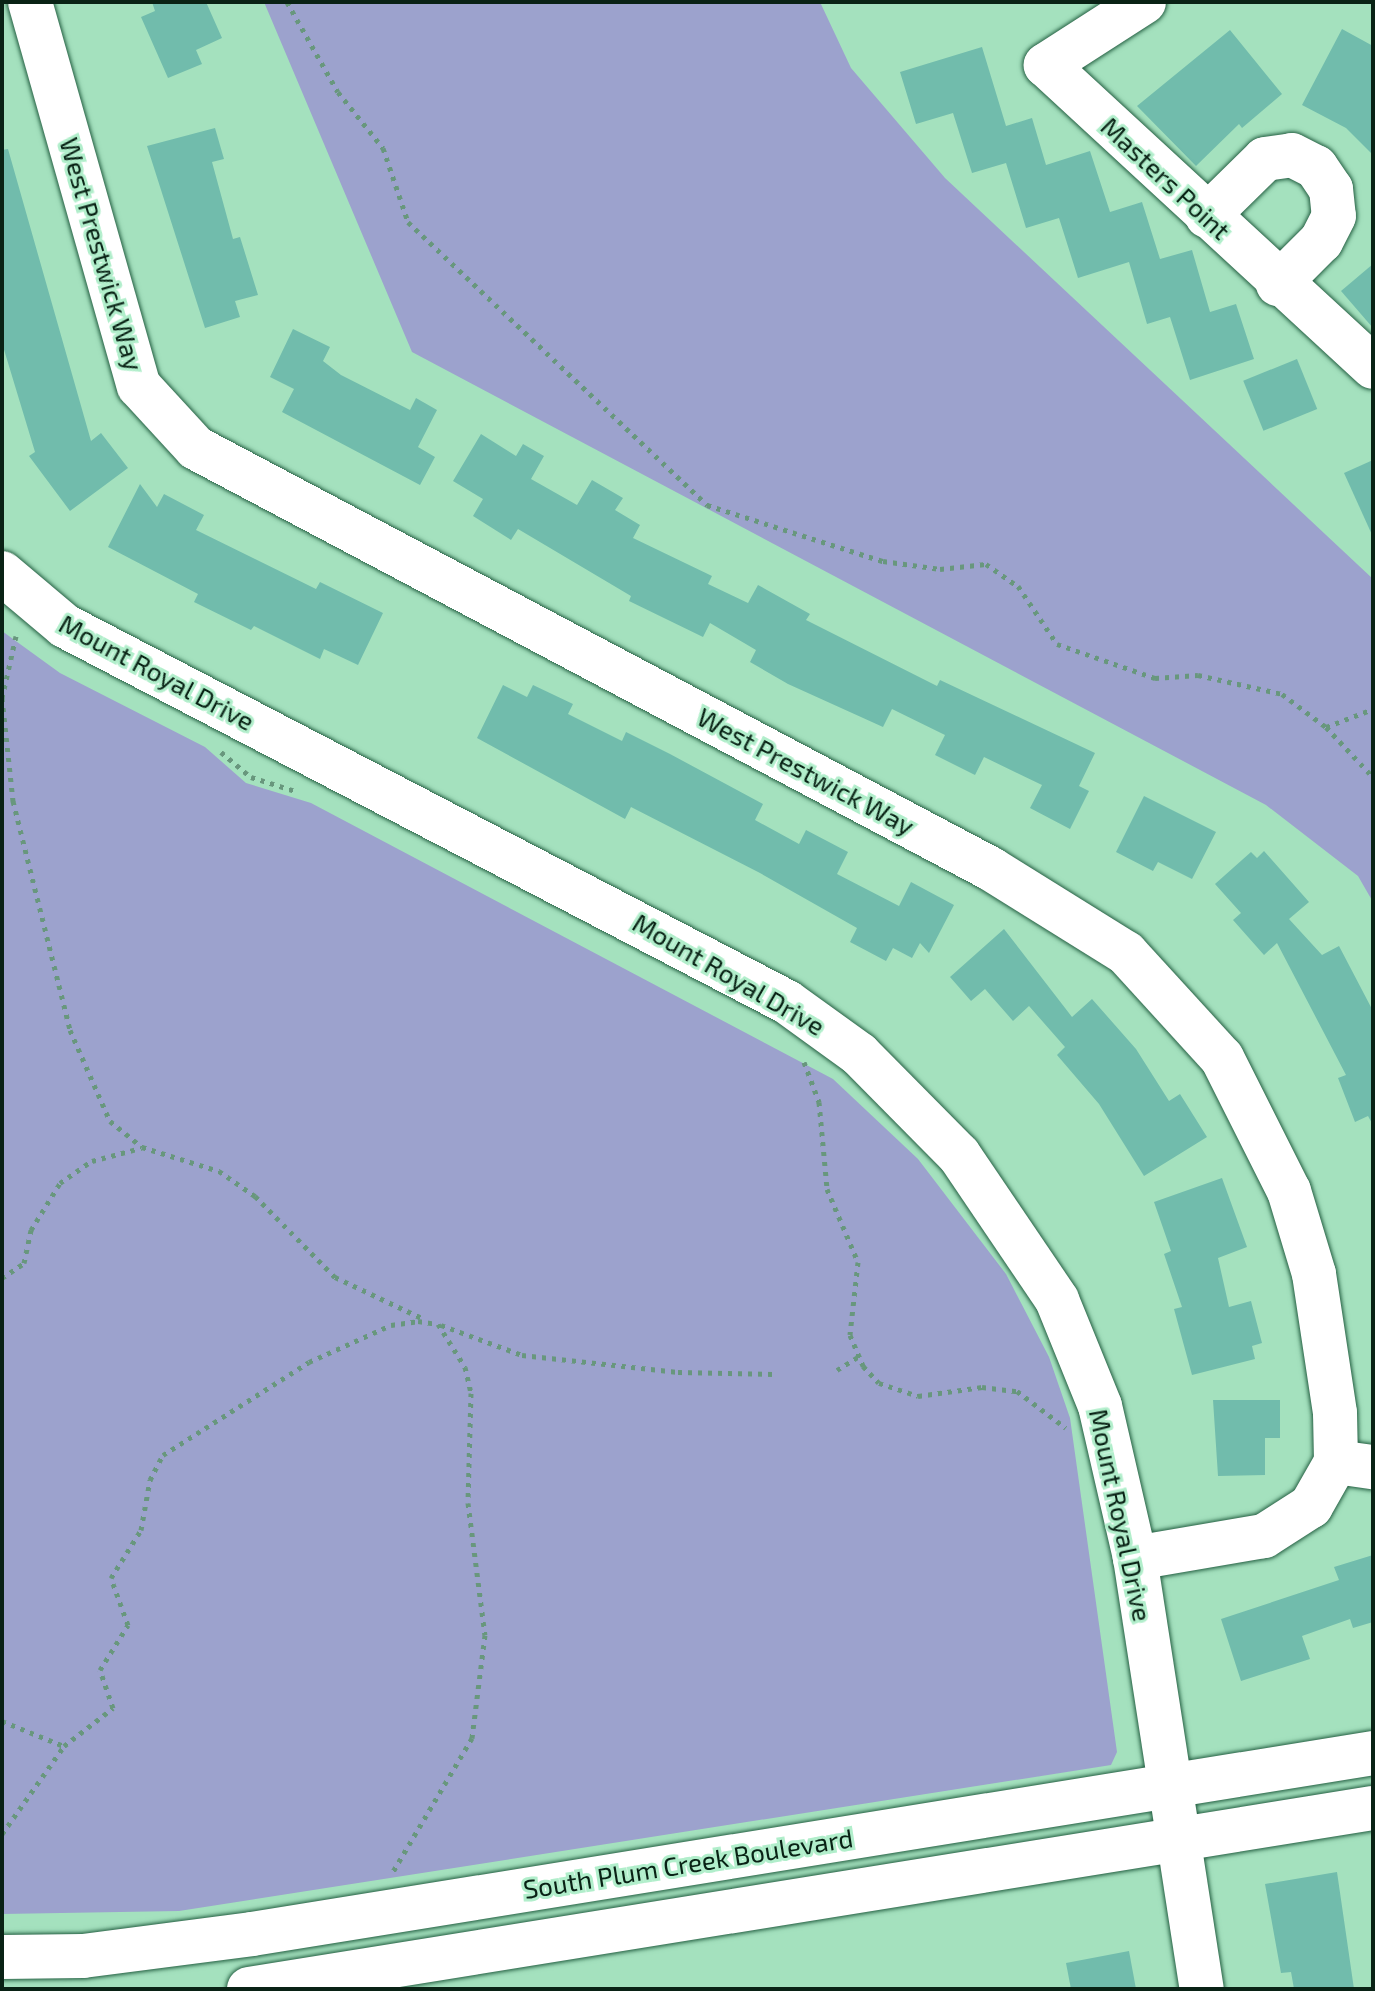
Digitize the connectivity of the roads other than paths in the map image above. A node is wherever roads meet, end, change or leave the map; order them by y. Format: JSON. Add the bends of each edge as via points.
{"nodes":[{"id":1,"x":30,"y":2,"type":"edge"},
{"id":2,"x":1144,"y":2,"type":"edge"},
{"id":3,"x":1207,"y":216,"type":"junction"},
{"id":4,"x":1278,"y":284,"type":"junction"},
{"id":5,"x":1373,"y":367,"type":"edge"},
{"id":6,"x":2,"y":573,"type":"edge"},
{"id":7,"x":1355,"y":1465,"type":"edge"},
{"id":8,"x":1135,"y":1558,"type":"junction"},
{"id":9,"x":1373,"y":1753,"type":"edge"},
{"id":10,"x":1168,"y":1786,"type":"junction"},
{"id":11,"x":1373,"y":1808,"type":"edge"},
{"id":12,"x":1176,"y":1840,"type":"junction"},
{"id":13,"x":2,"y":1957,"type":"edge"},
{"id":14,"x":249,"y":1989,"type":"edge"},
{"id":15,"x":1202,"y":1989,"type":"edge"}],
"edges":[{"from":1,"to":7,"type":"street","name":"West Prestwick Way","via":[[139,386],[196,448],[991,869],[1126,953],[1222,1058],[1289,1191],[1314,1274],[1335,1413]]},
{"from":2,"to":3,"type":"street","name":"Masters Point","via":[[1046,65]]},
{"from":3,"to":4,"type":"street","name":"Masters Point"},
{"from":3,"to":4,"type":"street","via":[[1265,159],[1292,155],[1316,167],[1331,189],[1334,216],[1321,241]]},
{"from":4,"to":5,"type":"street","name":"Masters Point"},
{"from":6,"to":8,"type":"street","name":"Mount Royal Drive","via":[[65,626],[730,968],[859,1054],[959,1155],[1057,1300],[1100,1406]]},
{"from":7,"to":8,"type":"street","name":"West Prestwick Way","via":[[1311,1506],[1264,1536]]},
{"from":8,"to":10,"type":"street","name":"Mount Royal Drive"},
{"from":9,"to":10,"type":"street","name":"South Plum Creek Boulevard"},
{"from":10,"to":12,"type":"street","name":"Mount Royal Drive"},
{"from":10,"to":13,"type":"street","name":"South Plum Creek Boulevard","via":[[207,1941],[83,1956]]},
{"from":11,"to":12,"type":"street","name":"South Plum Creek Boulevard"},
{"from":12,"to":14,"type":"street","name":"South Plum Creek Boulevard"},
{"from":12,"to":15,"type":"street","name":"Mount Royal Drive"}]}
